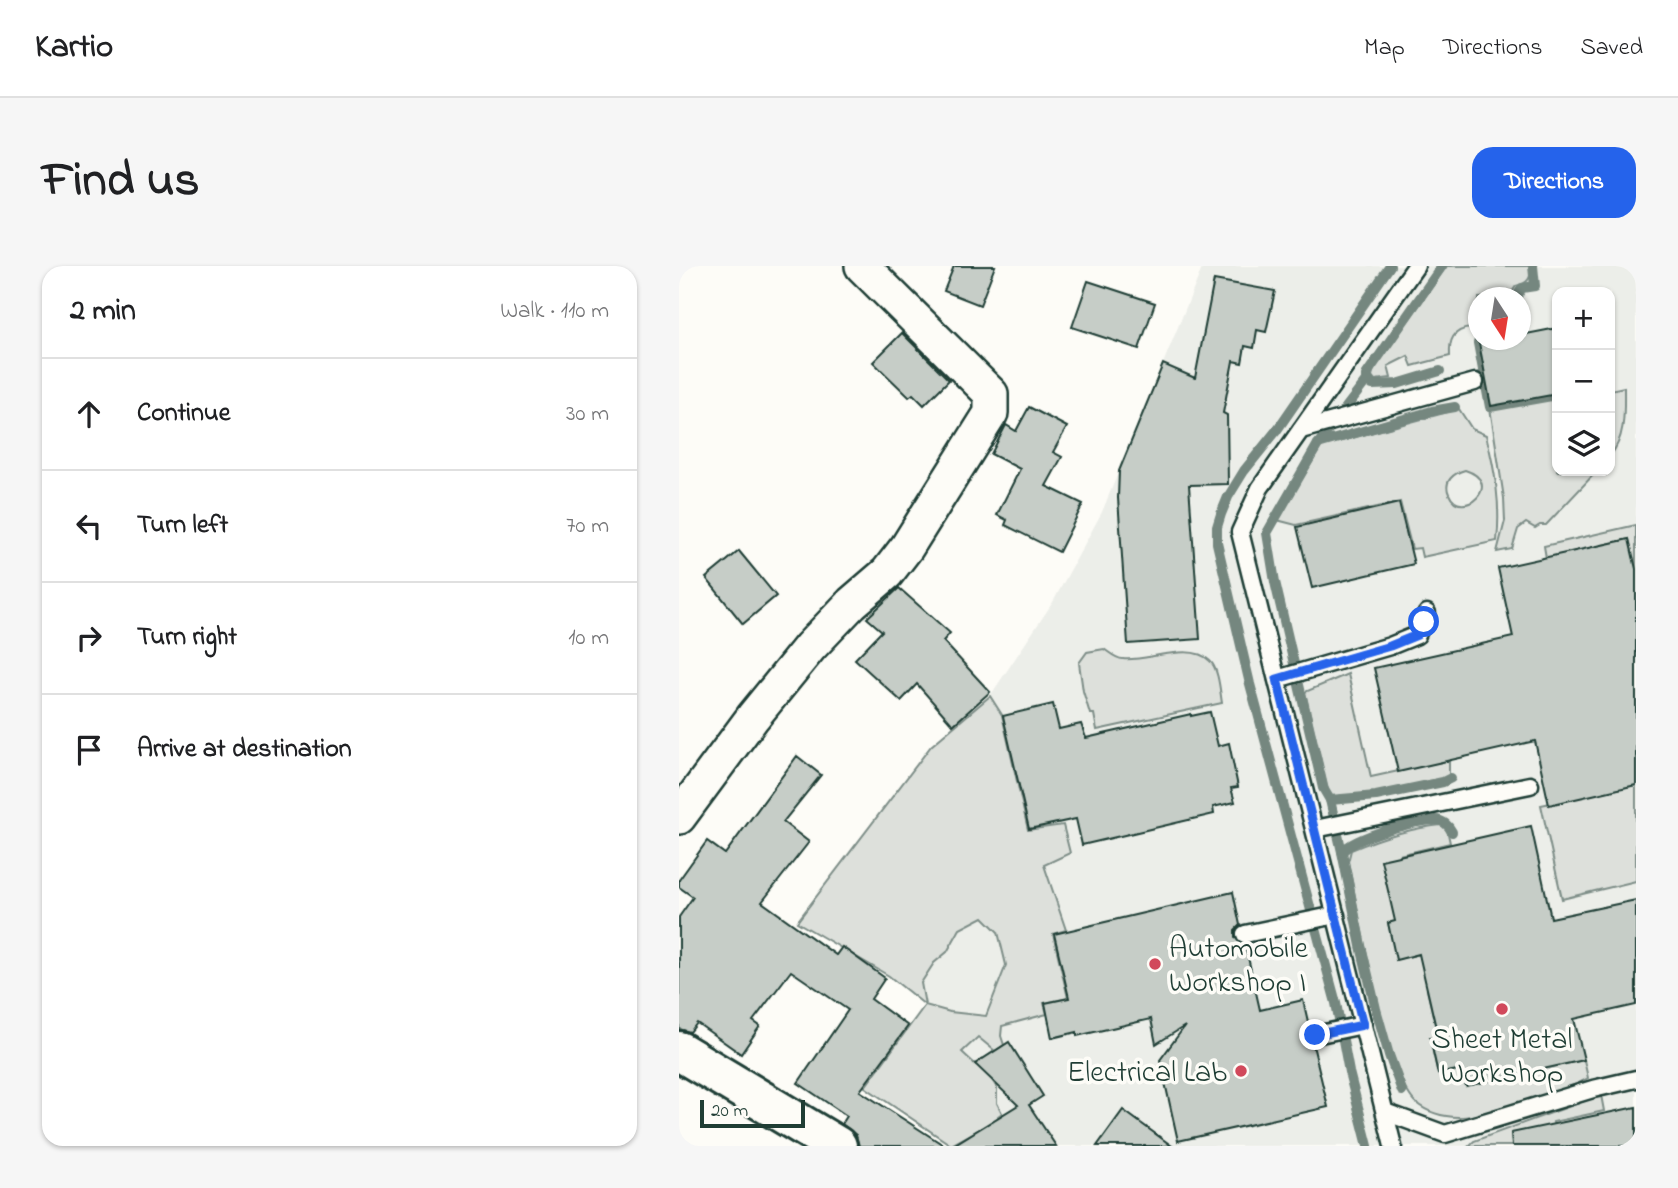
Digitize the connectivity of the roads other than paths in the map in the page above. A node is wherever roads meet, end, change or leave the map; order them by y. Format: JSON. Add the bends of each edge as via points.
{"nodes":[{"id":1,"x":862,"y":266,"type":"edge"},
{"id":2,"x":1416,"y":266,"type":"edge"},
{"id":3,"x":1475,"y":382,"type":"dead end"},
{"id":4,"x":1301,"y":430,"type":"junction"},
{"id":5,"x":1427,"y":613,"type":"dead end"},
{"id":6,"x":1277,"y":679,"type":"junction"},
{"id":7,"x":1530,"y":785,"type":"dead end"},
{"id":8,"x":679,"y":817,"type":"edge"},
{"id":9,"x":1315,"y":829,"type":"junction"},
{"id":10,"x":1336,"y":915,"type":"junction"},
{"id":11,"x":1245,"y":934,"type":"dead end"},
{"id":12,"x":1363,"y":1025,"type":"junction"},
{"id":13,"x":1315,"y":1035,"type":"dead end"},
{"id":14,"x":679,"y":1051,"type":"edge"},
{"id":15,"x":1636,"y":1079,"type":"edge"},
{"id":16,"x":1385,"y":1112,"type":"junction"},
{"id":17,"x":1441,"y":1140,"type":"edge"},
{"id":18,"x":837,"y":1146,"type":"edge"},
{"id":19,"x":1393,"y":1146,"type":"edge"}],
"edges":[{"from":1,"to":8,"type":"street","via":[[991,394],[991,413],[887,573],[810,647]]},
{"from":2,"to":4,"type":"lane"},
{"from":3,"to":4,"type":"lane"},
{"from":4,"to":6,"type":"lane","via":[[1260,488],[1240,532]]},
{"from":5,"to":6,"type":"lane","via":[[1417,635]]},
{"from":6,"to":9,"type":"lane"},
{"from":7,"to":9,"type":"lane"},
{"from":9,"to":10,"type":"lane"},
{"from":10,"to":11,"type":"lane"},
{"from":10,"to":12,"type":"lane"},
{"from":12,"to":13,"type":"lane"},
{"from":12,"to":16,"type":"lane"},
{"from":14,"to":18,"type":"main road"},
{"from":15,"to":17,"type":"lane"},
{"from":16,"to":17,"type":"lane"},
{"from":16,"to":19,"type":"lane"}]}
